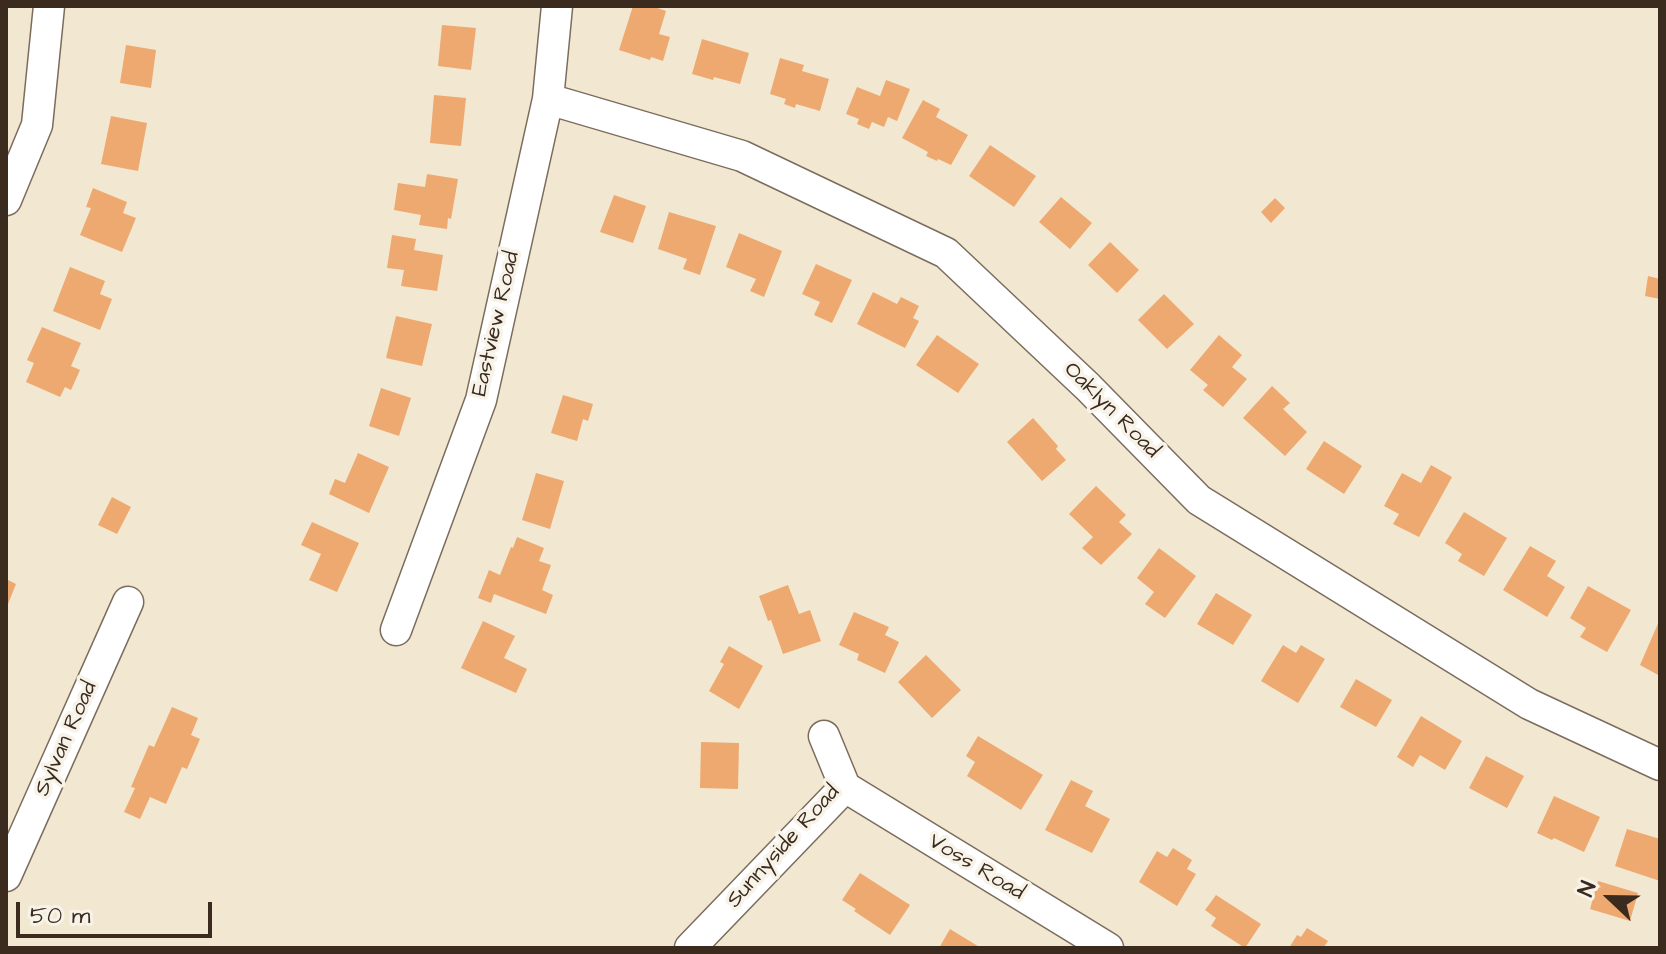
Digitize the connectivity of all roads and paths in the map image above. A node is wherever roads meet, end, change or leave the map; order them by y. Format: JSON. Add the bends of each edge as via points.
{"nodes":[{"id":1,"x":49,"y":6,"type":"edge"},
{"id":2,"x":557,"y":6,"type":"edge"},
{"id":3,"x":548,"y":99,"type":"junction"},
{"id":4,"x":6,"y":200,"type":"edge"},
{"id":5,"x":128,"y":602,"type":"dead end"},
{"id":6,"x":396,"y":630,"type":"dead end"},
{"id":7,"x":824,"y":736,"type":"dead end"},
{"id":8,"x":1660,"y":765,"type":"edge"},
{"id":9,"x":845,"y":787,"type":"junction"},
{"id":10,"x":6,"y":876,"type":"edge"},
{"id":11,"x":690,"y":948,"type":"edge"},
{"id":12,"x":1108,"y":948,"type":"edge"}],
"edges":[{"from":1,"to":4,"type":"street","via":[[37,125]]},
{"from":2,"to":3,"type":"street","name":"Eastview Road"},
{"from":3,"to":6,"type":"street","name":"Eastview Road","via":[[481,400]]},
{"from":3,"to":8,"type":"street","name":"Oaklyn Road","via":[[742,156],[946,253],[1199,500],[1529,704]]},
{"from":5,"to":10,"type":"street","name":"Sylvan Road"},
{"from":7,"to":9,"type":"street","name":"Sunnyside Road"},
{"from":9,"to":11,"type":"street","name":"Sunnyside Road"},
{"from":9,"to":12,"type":"street","name":"Voss Road"}]}
